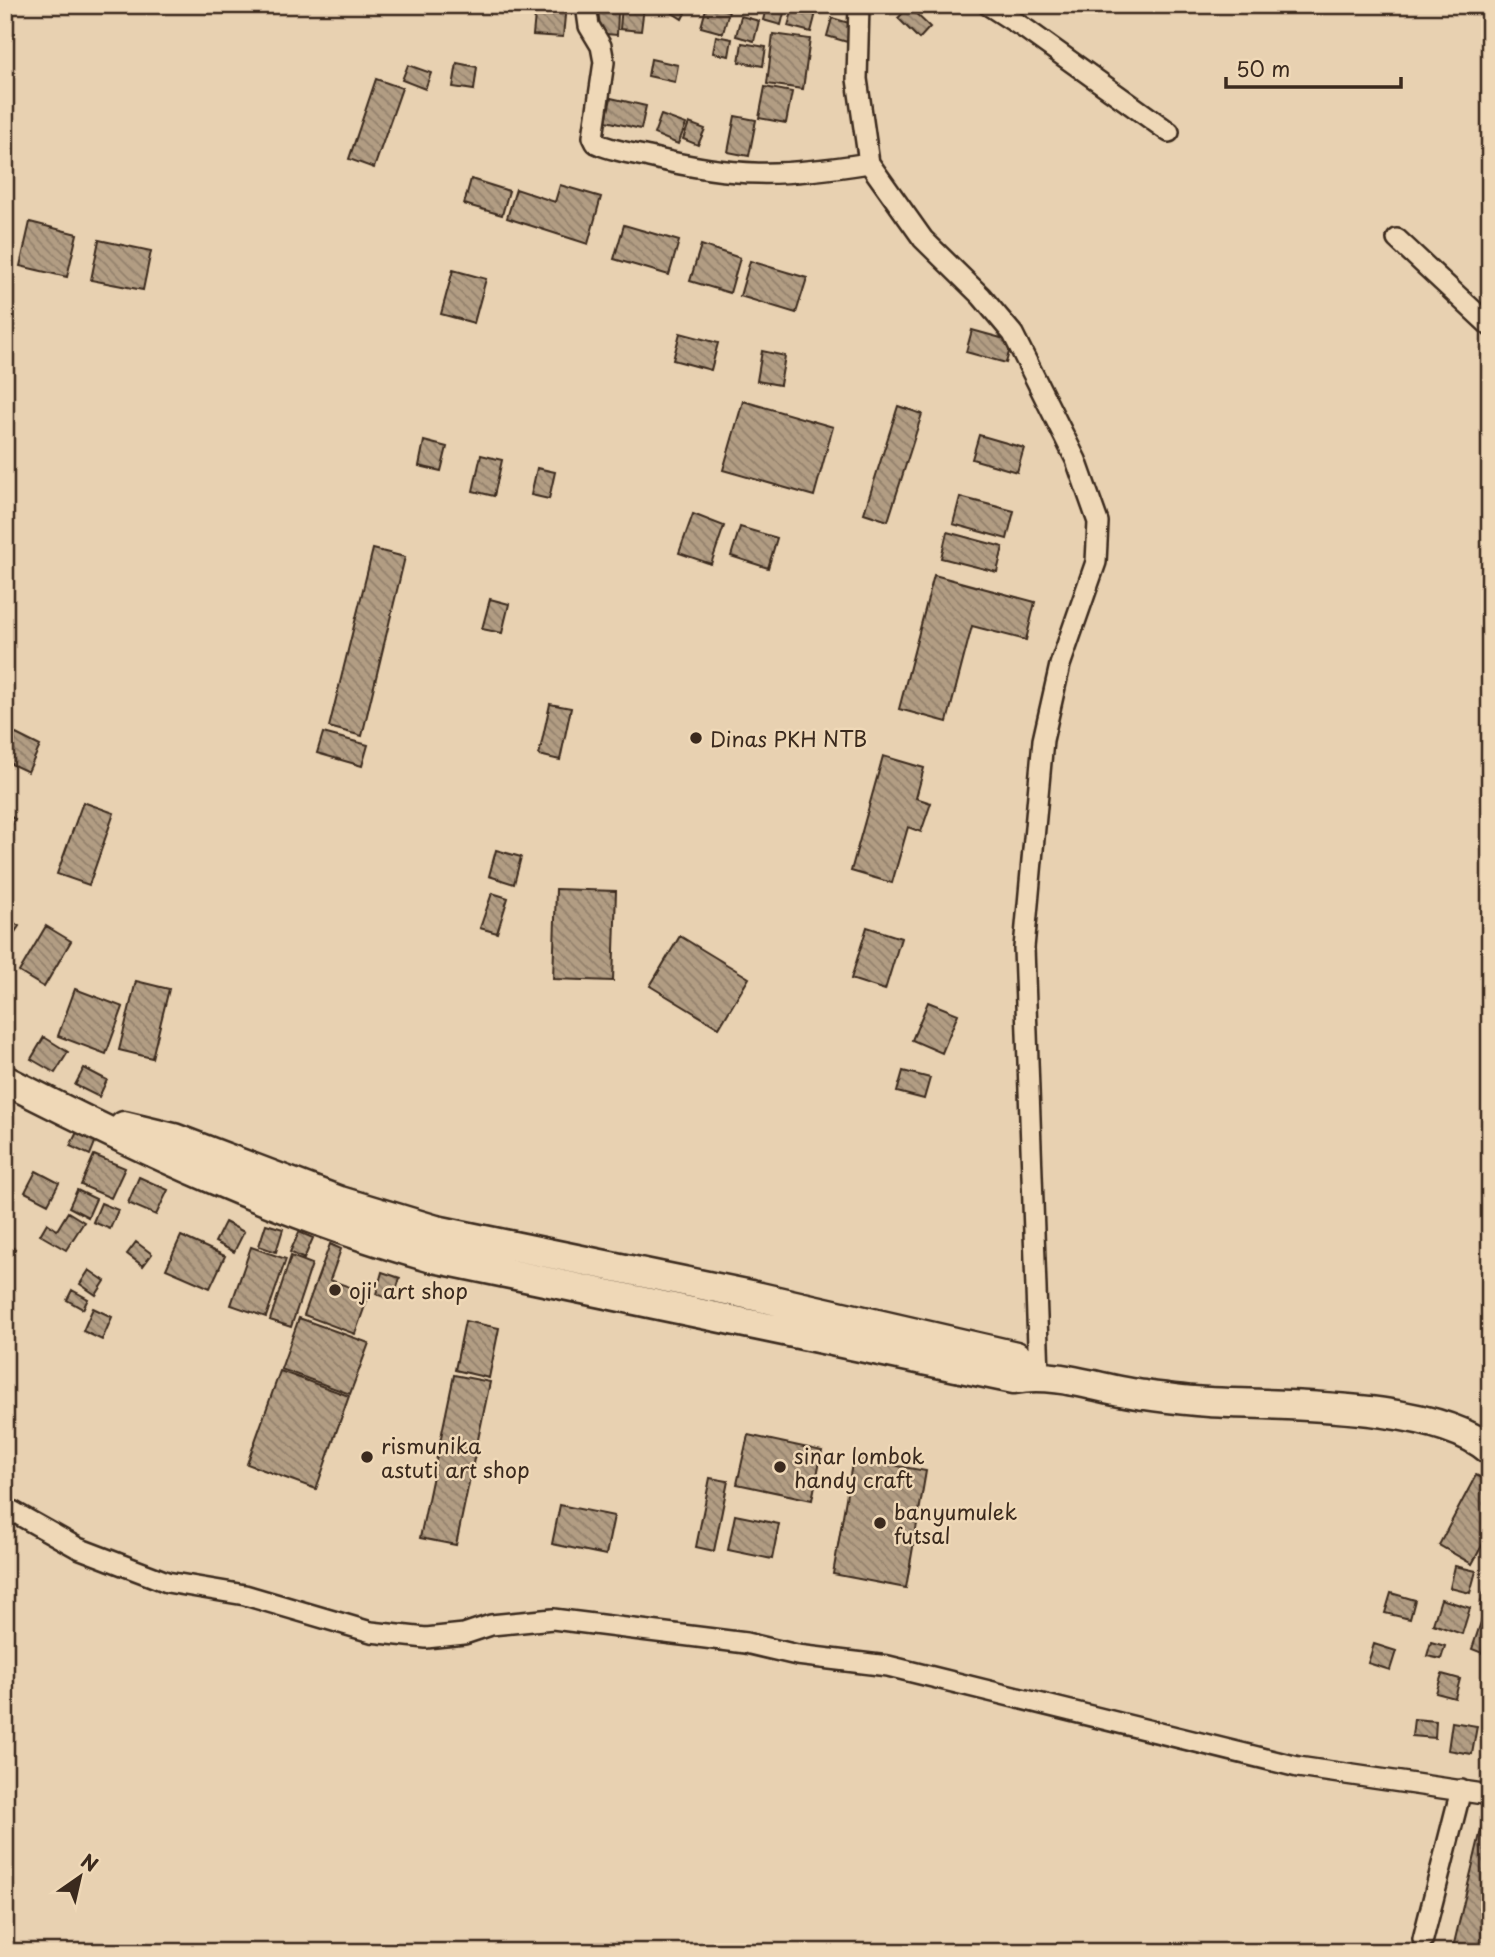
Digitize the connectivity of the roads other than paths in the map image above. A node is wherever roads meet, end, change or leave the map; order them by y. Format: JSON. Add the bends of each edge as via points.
{"nodes":[{"id":1,"x":586,"y":5,"type":"edge"},
{"id":2,"x":859,"y":5,"type":"edge"},
{"id":3,"x":988,"y":5,"type":"edge"},
{"id":4,"x":1169,"y":132,"type":"dead end"},
{"id":5,"x":869,"y":163,"type":"junction"},
{"id":6,"x":1397,"y":239,"type":"dead end"},
{"id":7,"x":1490,"y":326,"type":"edge"},
{"id":8,"x":5,"y":1080,"type":"edge"},
{"id":9,"x":82,"y":1119,"type":"junction"},
{"id":10,"x":340,"y":1201,"type":"junction"},
{"id":11,"x":335,"y":1229,"type":"junction"},
{"id":12,"x":1039,"y":1374,"type":"junction"},
{"id":13,"x":1487,"y":1442,"type":"edge"},
{"id":14,"x":5,"y":1507,"type":"edge"},
{"id":15,"x":1461,"y":1790,"type":"junction"},
{"id":16,"x":1490,"y":1795,"type":"edge"},
{"id":17,"x":1423,"y":1939,"type":"dead end"}],
"edges":[{"from":1,"to":5,"type":"street","via":[[589,26],[604,55],[593,137],[596,143],[703,170],[750,175],[805,174]]},
{"from":2,"to":5,"type":"street","via":[[857,79]]},
{"from":3,"to":4,"type":"street"},
{"from":5,"to":12,"type":"street","via":[[923,239],[1013,334],[1076,460],[1098,522],[1096,562],[1060,665],[1043,740],[1024,948]]},
{"from":6,"to":7,"type":"street"},
{"from":8,"to":9,"type":"main road"},
{"from":9,"to":10,"type":"main road","via":[[146,1129]]},
{"from":9,"to":11,"type":"main road"},
{"from":10,"to":11,"type":"main road"},
{"from":10,"to":12,"type":"main road","via":[[449,1233],[1016,1356]]},
{"from":11,"to":12,"type":"main road","via":[[429,1257],[945,1366],[1014,1379]]},
{"from":12,"to":13,"type":"main road","via":[[1132,1394],[1402,1416]]},
{"from":14,"to":15,"type":"street","via":[[78,1548],[167,1582],[245,1595],[371,1632],[426,1638],[552,1619],[746,1643],[797,1656],[888,1666],[1298,1767]]},
{"from":15,"to":16,"type":"street"},
{"from":15,"to":17,"type":"street"}]}
